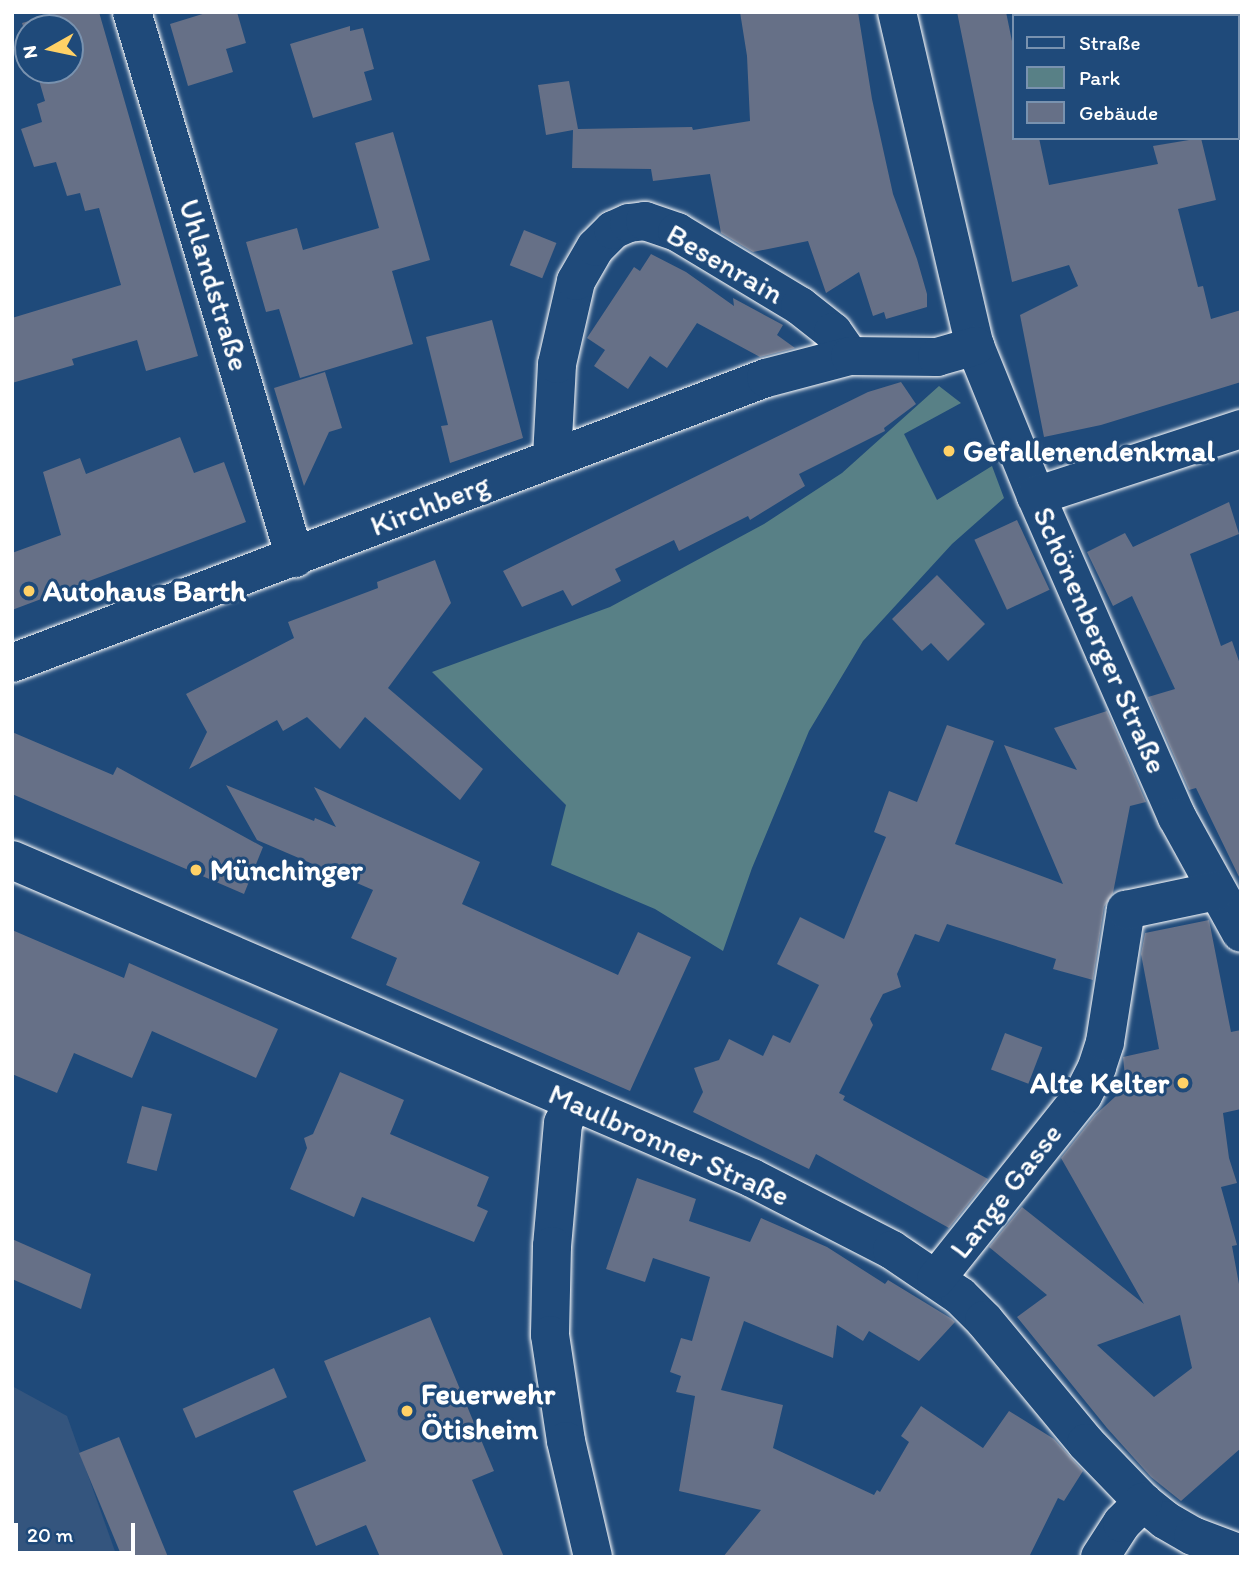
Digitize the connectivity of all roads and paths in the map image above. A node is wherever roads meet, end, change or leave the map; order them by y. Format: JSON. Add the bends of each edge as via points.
{"nodes":[{"id":1,"x":132,"y":12,"type":"edge"},
{"id":2,"x":897,"y":12,"type":"edge"},
{"id":3,"x":975,"y":346,"type":"junction"},
{"id":4,"x":850,"y":356,"type":"junction"},
{"id":5,"x":1241,"y":429,"type":"edge"},
{"id":6,"x":552,"y":457,"type":"junction"},
{"id":7,"x":1037,"y":496,"type":"junction"},
{"id":8,"x":295,"y":558,"type":"junction"},
{"id":9,"x":12,"y":663,"type":"edge"},
{"id":10,"x":12,"y":860,"type":"edge"},
{"id":11,"x":1216,"y":891,"type":"junction"},
{"id":12,"x":1241,"y":933,"type":"edge"},
{"id":13,"x":573,"y":1102,"type":"junction"},
{"id":14,"x":936,"y":1279,"type":"junction"},
{"id":15,"x":1143,"y":1502,"type":"junction"},
{"id":16,"x":1241,"y":1554,"type":"edge"},
{"id":17,"x":593,"y":1557,"type":"edge"},
{"id":18,"x":1100,"y":1557,"type":"edge"}],
"edges":[{"from":1,"to":8,"type":"street","name":"Uhlandstraße"},
{"from":2,"to":3,"type":"street","name":"Schönenberger Straße"},
{"from":3,"to":4,"type":"street","via":[[937,357]]},
{"from":3,"to":7,"type":"street","name":"Schönenberger Straße"},
{"from":4,"to":6,"type":"street","name":"Kirchberg","via":[[766,378]]},
{"from":4,"to":6,"type":"street","name":"Besenrain","via":[[833,332],[800,306],[722,259],[677,232],[645,221],[629,223],[613,230],[596,247],[576,281],[557,364]]},
{"from":5,"to":7,"type":"street"},
{"from":6,"to":8,"type":"street","name":"Kirchberg"},
{"from":7,"to":11,"type":"street","name":"Schönenberger Straße","via":[[1177,817]]},
{"from":8,"to":9,"type":"street","name":"Kirchberg"},
{"from":10,"to":13,"type":"street","name":"Maulbronner Straße"},
{"from":11,"to":12,"type":"street","name":"Schönenberger Straße"},
{"from":11,"to":14,"type":"street","name":"Lange Gasse","via":[[1126,910],[1105,1042],[1083,1095]]},
{"from":13,"to":14,"type":"street","name":"Maulbronner Straße","via":[[752,1178],[891,1250]]},
{"from":13,"to":17,"type":"street","via":[[563,1124],[550,1335],[565,1441]]},
{"from":14,"to":15,"type":"street","name":"Maulbronner Straße","via":[[984,1320],[1104,1464]]},
{"from":15,"to":16,"type":"street","name":"Maulbronner Straße","via":[[1193,1536]]},
{"from":15,"to":18,"type":"street","via":[[1122,1523]]}]}
